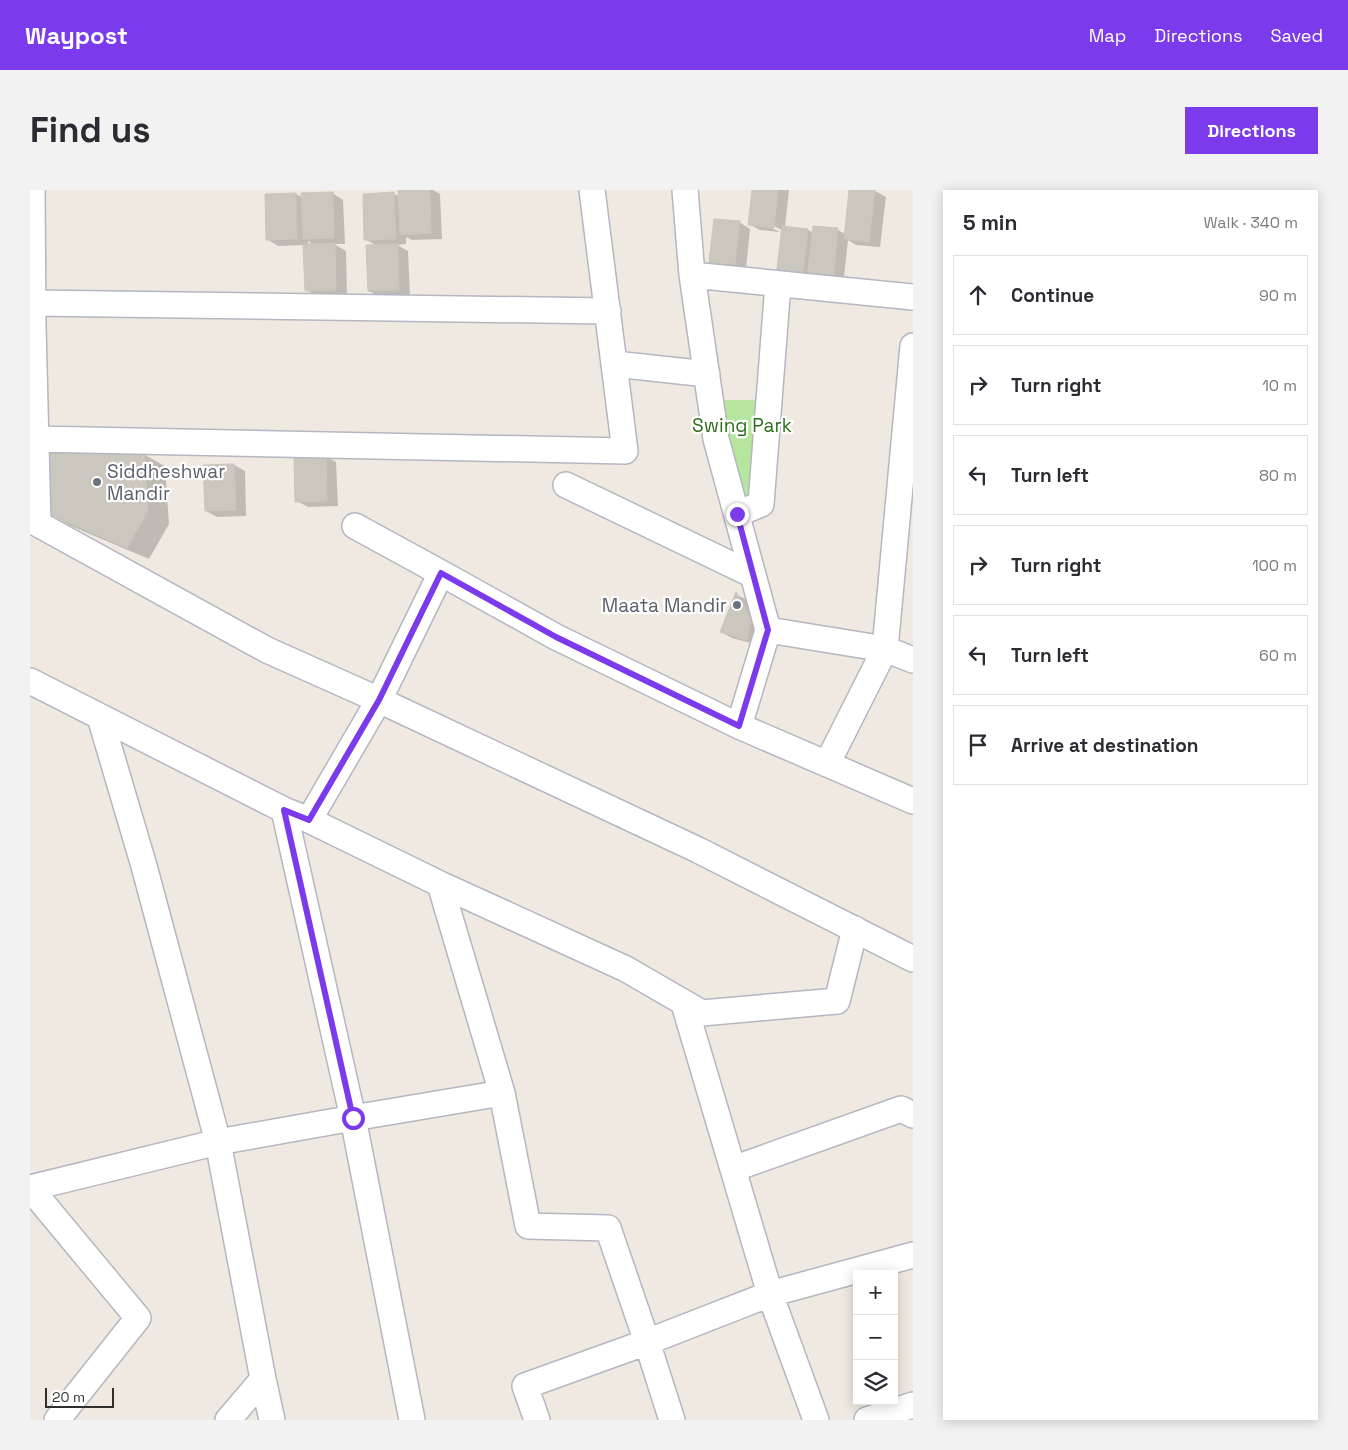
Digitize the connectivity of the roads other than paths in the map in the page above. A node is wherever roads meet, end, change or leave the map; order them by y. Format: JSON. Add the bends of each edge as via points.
{"nodes":[{"id":1,"x":32,"y":190,"type":"edge"},
{"id":2,"x":592,"y":190,"type":"edge"},
{"id":3,"x":685,"y":190,"type":"edge"},
{"id":4,"x":692,"y":275,"type":"junction"},
{"id":5,"x":778,"y":284,"type":"junction"},
{"id":6,"x":913,"y":297,"type":"edge"},
{"id":7,"x":33,"y":303,"type":"junction"},
{"id":8,"x":608,"y":311,"type":"junction"},
{"id":9,"x":913,"y":346,"type":"edge"},
{"id":10,"x":615,"y":364,"type":"junction"},
{"id":11,"x":707,"y":374,"type":"junction"},
{"id":12,"x":36,"y":439,"type":"junction"},
{"id":13,"x":566,"y":485,"type":"dead end"},
{"id":14,"x":737,"y":514,"type":"junction"},
{"id":15,"x":355,"y":526,"type":"dead end"},
{"id":16,"x":441,"y":573,"type":"junction"},
{"id":17,"x":754,"y":575,"type":"junction"},
{"id":18,"x":768,"y":630,"type":"junction"},
{"id":19,"x":885,"y":649,"type":"junction"},
{"id":20,"x":913,"y":660,"type":"edge"},
{"id":21,"x":30,"y":681,"type":"edge"},
{"id":22,"x":379,"y":700,"type":"junction"},
{"id":23,"x":100,"y":717,"type":"junction"},
{"id":24,"x":739,"y":726,"type":"junction"},
{"id":25,"x":827,"y":764,"type":"junction"},
{"id":26,"x":913,"y":802,"type":"edge"},
{"id":27,"x":284,"y":810,"type":"junction"},
{"id":28,"x":309,"y":820,"type":"junction"},
{"id":29,"x":440,"y":884,"type":"junction"},
{"id":30,"x":855,"y":928,"type":"junction"},
{"id":31,"x":913,"y":959,"type":"edge"},
{"id":32,"x":684,"y":1004,"type":"junction"},
{"id":33,"x":502,"y":1093,"type":"junction"},
{"id":34,"x":913,"y":1115,"type":"edge"},
{"id":35,"x":353,"y":1118,"type":"junction"},
{"id":36,"x":218,"y":1142,"type":"junction"},
{"id":37,"x":733,"y":1169,"type":"junction"},
{"id":38,"x":30,"y":1188,"type":"edge"},
{"id":39,"x":913,"y":1255,"type":"edge"},
{"id":40,"x":770,"y":1294,"type":"junction"},
{"id":41,"x":647,"y":1342,"type":"junction"},
{"id":42,"x":263,"y":1379,"type":"junction"},
{"id":43,"x":913,"y":1405,"type":"edge"},
{"id":44,"x":57,"y":1420,"type":"edge"},
{"id":45,"x":228,"y":1420,"type":"edge"},
{"id":46,"x":272,"y":1420,"type":"edge"},
{"id":47,"x":412,"y":1420,"type":"edge"},
{"id":48,"x":537,"y":1420,"type":"edge"},
{"id":49,"x":672,"y":1420,"type":"edge"},
{"id":50,"x":816,"y":1420,"type":"edge"},
{"id":51,"x":867,"y":1420,"type":"edge"}],
"edges":[{"from":1,"to":7,"type":"street"},
{"from":2,"to":8,"type":"street"},
{"from":3,"to":4,"type":"street"},
{"from":4,"to":5,"type":"street"},
{"from":4,"to":11,"type":"street"},
{"from":5,"to":6,"type":"street"},
{"from":5,"to":14,"type":"street","via":[[761,504]]},
{"from":7,"to":8,"type":"street"},
{"from":7,"to":12,"type":"street"},
{"from":8,"to":10,"type":"street"},
{"from":9,"to":19,"type":"street"},
{"from":10,"to":11,"type":"street"},
{"from":10,"to":12,"type":"street","via":[[625,451]]},
{"from":11,"to":14,"type":"street","via":[[716,439]]},
{"from":12,"to":22,"type":"street","via":[[38,524],[267,650]]},
{"from":13,"to":17,"type":"street"},
{"from":14,"to":17,"type":"street"},
{"from":15,"to":16,"type":"street"},
{"from":16,"to":22,"type":"street"},
{"from":16,"to":24,"type":"street","via":[[556,637]]},
{"from":17,"to":18,"type":"street"},
{"from":18,"to":19,"type":"street"},
{"from":18,"to":24,"type":"street"},
{"from":19,"to":20,"type":"street"},
{"from":19,"to":25,"type":"street"},
{"from":21,"to":23,"type":"street"},
{"from":22,"to":28,"type":"street"},
{"from":22,"to":30,"type":"street","via":[[698,850]]},
{"from":23,"to":27,"type":"street"},
{"from":23,"to":36,"type":"street","via":[[144,866]]},
{"from":24,"to":25,"type":"street"},
{"from":25,"to":26,"type":"street"},
{"from":27,"to":28,"type":"street"},
{"from":27,"to":35,"type":"street"},
{"from":28,"to":29,"type":"street"},
{"from":29,"to":32,"type":"street","via":[[626,969]]},
{"from":29,"to":33,"type":"street"},
{"from":30,"to":31,"type":"street"},
{"from":30,"to":32,"type":"street","via":[[837,1001],[702,1013]]},
{"from":32,"to":37,"type":"street"},
{"from":33,"to":35,"type":"street"},
{"from":33,"to":41,"type":"street","via":[[528,1226],[608,1228]]},
{"from":34,"to":37,"type":"street","via":[[901,1109]]},
{"from":35,"to":36,"type":"street"},
{"from":35,"to":47,"type":"street"},
{"from":36,"to":38,"type":"street"},
{"from":36,"to":42,"type":"street"},
{"from":37,"to":40,"type":"street"},
{"from":38,"to":44,"type":"street","via":[[138,1318]]},
{"from":39,"to":40,"type":"street"},
{"from":40,"to":41,"type":"street"},
{"from":40,"to":50,"type":"street"},
{"from":41,"to":48,"type":"street","via":[[526,1386]]},
{"from":41,"to":49,"type":"street"},
{"from":42,"to":45,"type":"street"},
{"from":42,"to":46,"type":"street"},
{"from":43,"to":51,"type":"street"}]}
